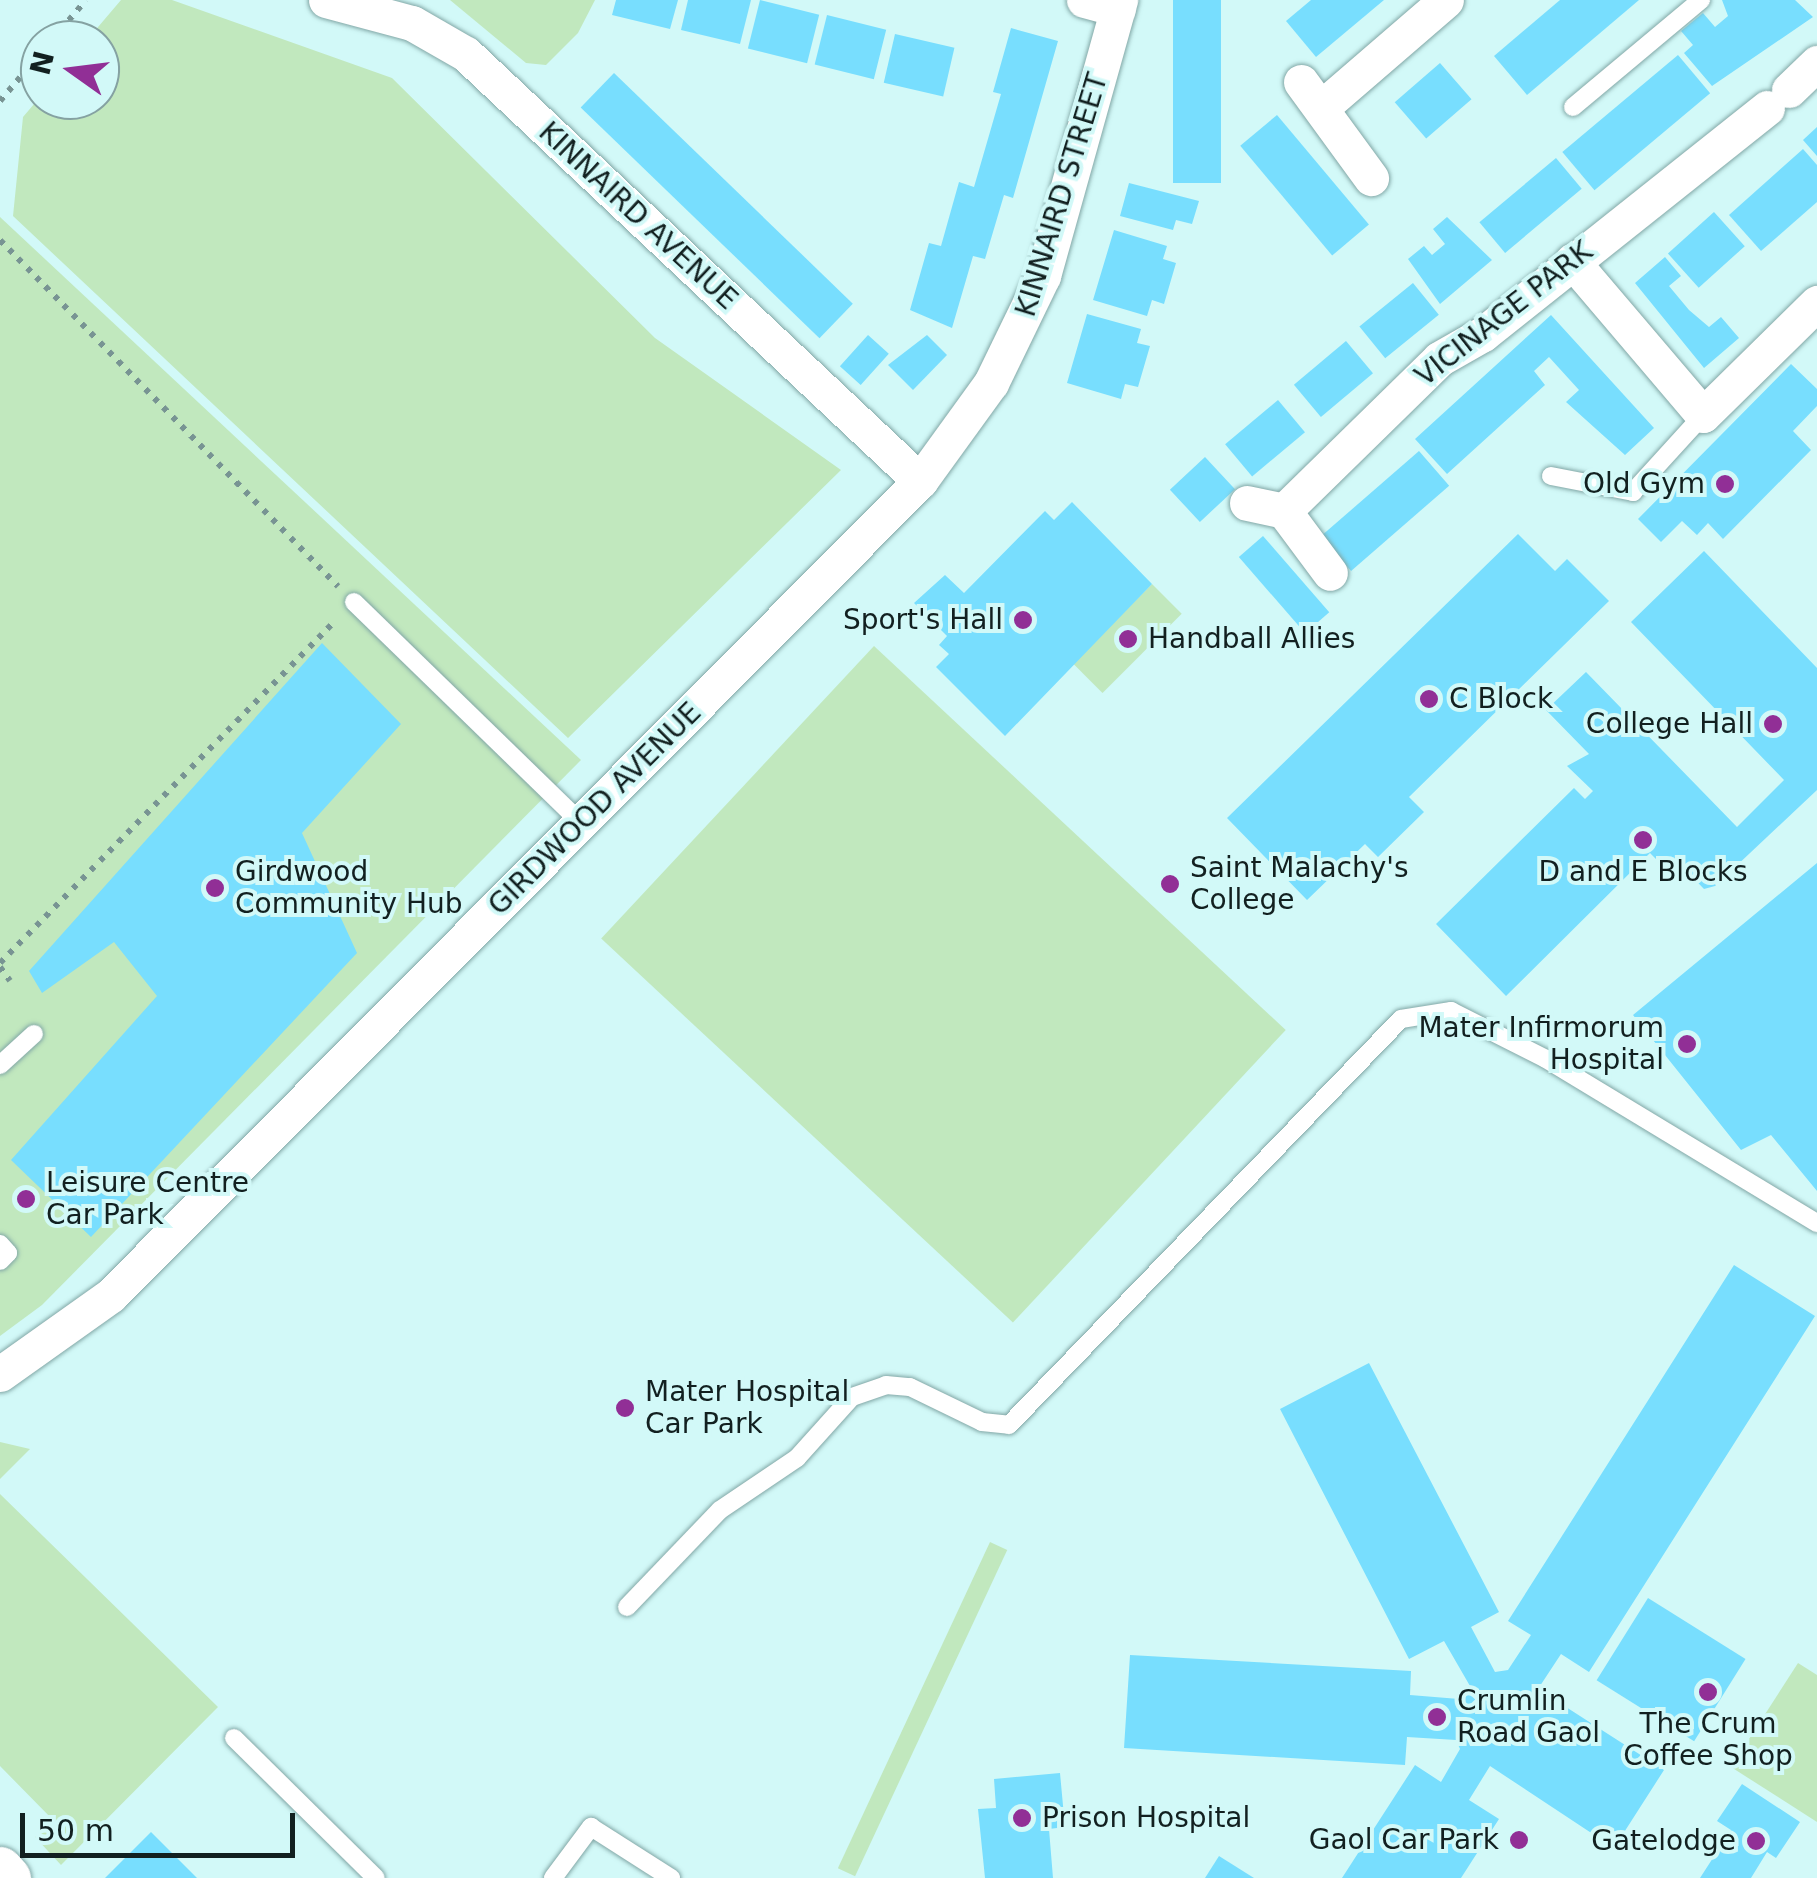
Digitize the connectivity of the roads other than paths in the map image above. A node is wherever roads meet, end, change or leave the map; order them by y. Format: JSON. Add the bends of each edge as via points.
{"nodes":[{"id":1,"x":326,"y":0,"type":"edge"},
{"id":2,"x":1084,"y":0,"type":"edge"},
{"id":3,"x":1446,"y":0,"type":"edge"},
{"id":4,"x":1700,"y":0,"type":"edge"},
{"id":5,"x":1119,"y":4,"type":"edge"},
{"id":6,"x":1817,"y":63,"type":"edge"},
{"id":7,"x":1573,"y":107,"type":"dead end"},
{"id":8,"x":1371,"y":178,"type":"dead end"},
{"id":9,"x":1572,"y":261,"type":"junction"},
{"id":10,"x":1817,"y":304,"type":"edge"},
{"id":11,"x":1703,"y":415,"type":"junction"},
{"id":12,"x":1551,"y":476,"type":"dead end"},
{"id":13,"x":920,"y":482,"type":"junction"},
{"id":14,"x":1248,"y":503,"type":"dead end"},
{"id":15,"x":1284,"y":511,"type":"junction"},
{"id":16,"x":1330,"y":574,"type":"dead end"},
{"id":17,"x":354,"y":602,"type":"road end"},
{"id":18,"x":582,"y":824,"type":"junction"},
{"id":19,"x":34,"y":1034,"type":"dead end"},
{"id":20,"x":0,"y":1065,"type":"edge"},
{"id":21,"x":1817,"y":1223,"type":"edge"},
{"id":22,"x":0,"y":1244,"type":"edge"},
{"id":23,"x":0,"y":1261,"type":"edge"},
{"id":24,"x":0,"y":1374,"type":"edge"},
{"id":25,"x":627,"y":1607,"type":"dead end"},
{"id":26,"x":234,"y":1738,"type":"dead end"},
{"id":27,"x":0,"y":1869,"type":"edge"},
{"id":28,"x":8,"y":1878,"type":"edge"},
{"id":29,"x":376,"y":1878,"type":"edge"},
{"id":30,"x":552,"y":1878,"type":"edge"},
{"id":31,"x":670,"y":1878,"type":"edge"}],
"edges":[{"from":1,"to":13,"type":"street","name":"KINNAIRD AVENUE","via":[[412,23],[466,54]]},
{"from":2,"to":5,"type":"street"},
{"from":3,"to":8,"type":"street","via":[[1311,95]]},
{"from":4,"to":7,"type":"lane"},
{"from":5,"to":13,"type":"street","name":"KINNAIRD STREET","via":[[1037,290],[991,383]]},
{"from":6,"to":9,"type":"street","name":"VICINAGE PARK"},
{"from":9,"to":11,"type":"street"},
{"from":9,"to":15,"type":"street","name":"VICINAGE PARK","via":[[1483,334],[1438,359]]},
{"from":10,"to":11,"type":"street"},
{"from":11,"to":12,"type":"lane","via":[[1632,492]]},
{"from":13,"to":18,"type":"street","name":"GIRDWOOD AVENUE"},
{"from":14,"to":15,"type":"street"},
{"from":15,"to":16,"type":"street"},
{"from":17,"to":18,"type":"lane"},
{"from":18,"to":24,"type":"street","name":"GIRDWOOD AVENUE","via":[[110,1295]]},
{"from":19,"to":20,"type":"lane"},
{"from":21,"to":25,"type":"lane","via":[[1546,1059],[1451,1011],[1401,1019],[1009,1425],[982,1422],[910,1387],[886,1385],[852,1398],[797,1458],[720,1510]]},
{"from":22,"to":23,"type":"lane","via":[[8,1252]]},
{"from":26,"to":29,"type":"lane"},
{"from":27,"to":28,"type":"street"},
{"from":30,"to":31,"type":"lane","via":[[591,1827]]}]}
